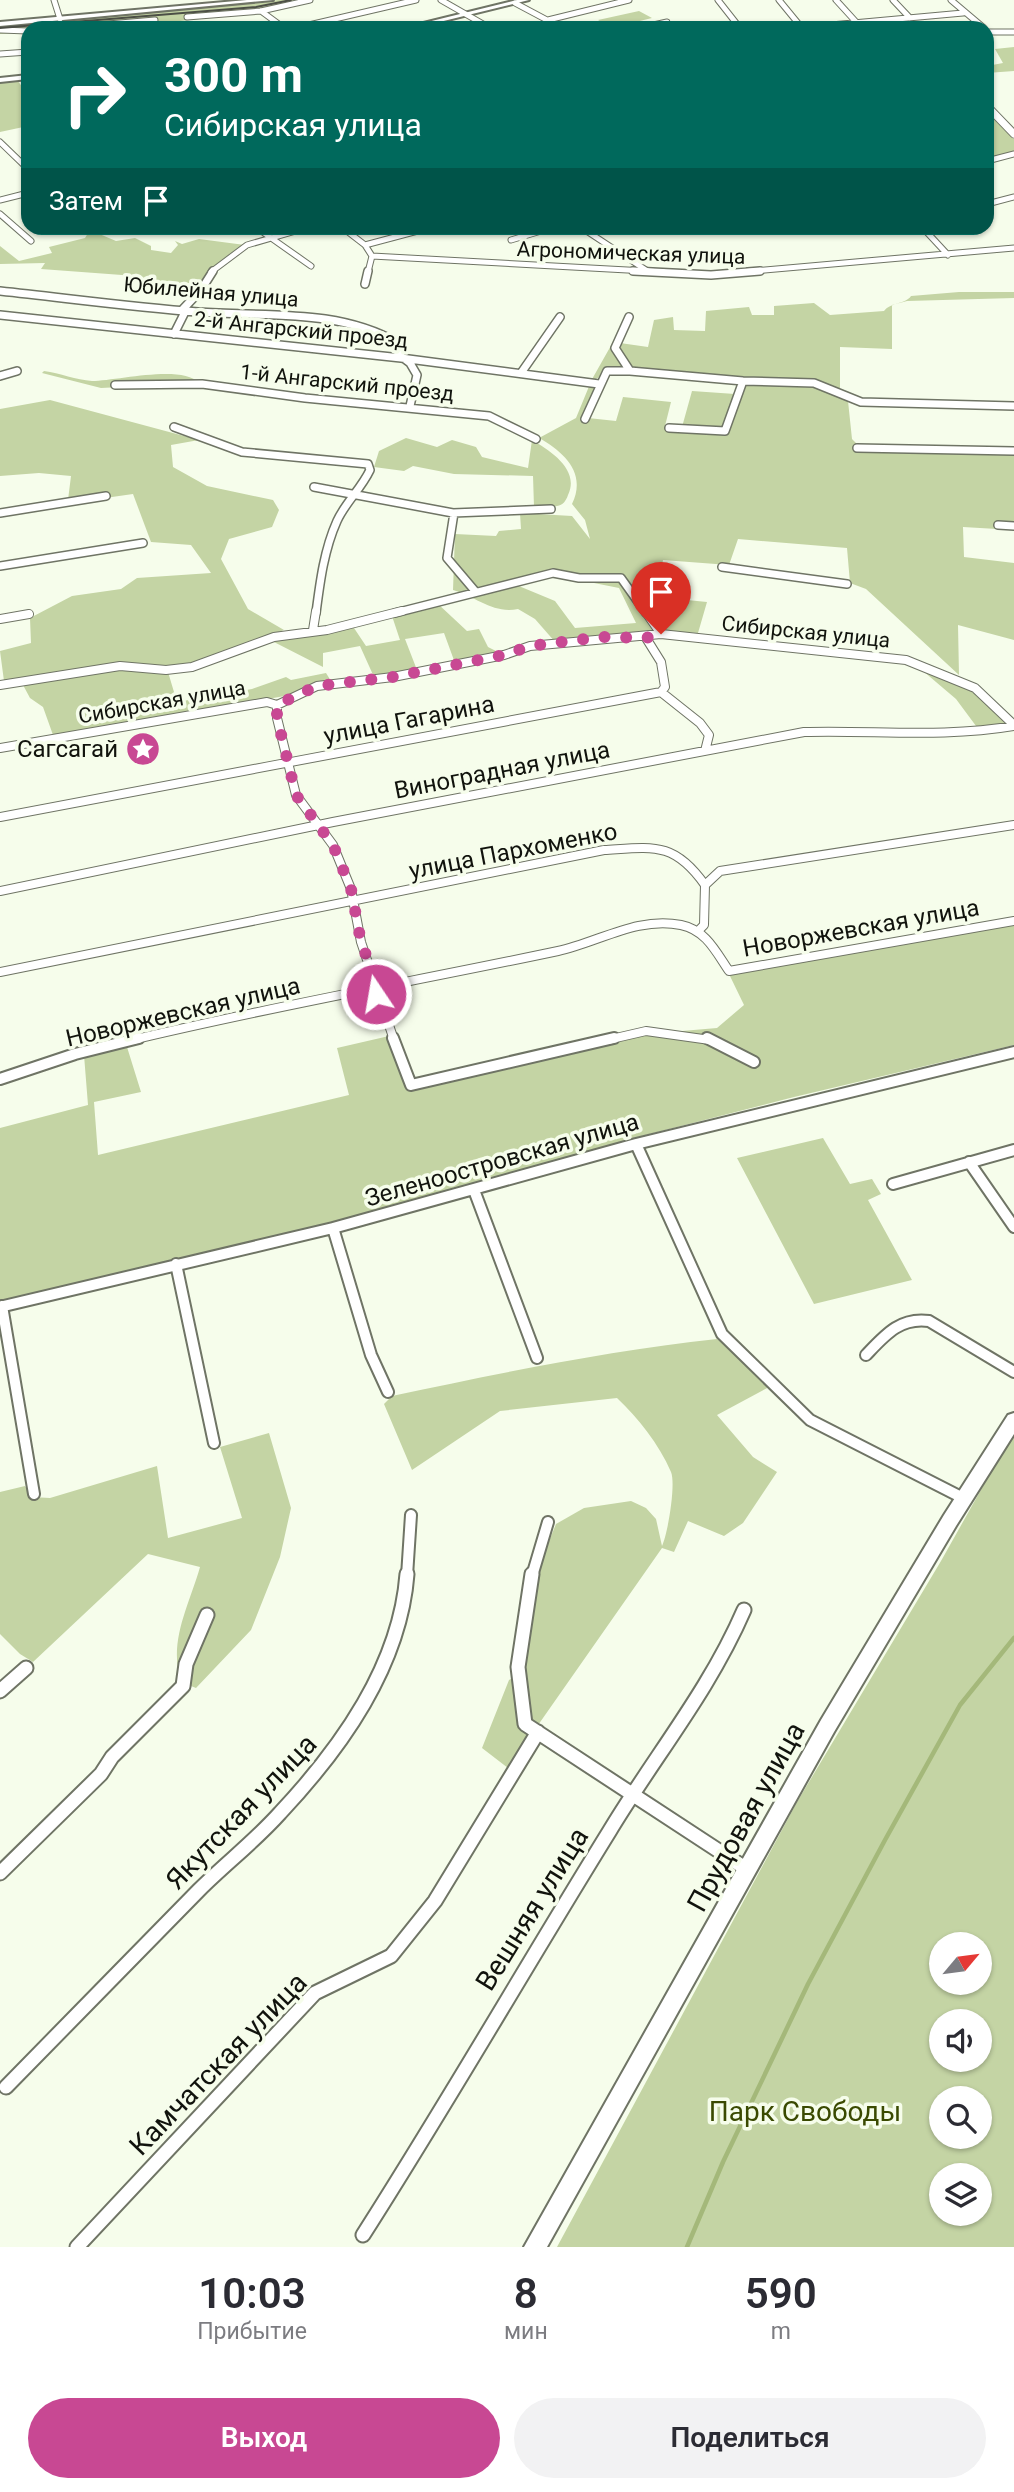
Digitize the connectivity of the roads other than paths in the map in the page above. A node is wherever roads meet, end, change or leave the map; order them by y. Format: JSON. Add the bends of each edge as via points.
{"nodes":[{"id":1,"x":54,"y":0,"type":"edge"},
{"id":2,"x":270,"y":0,"type":"edge"},
{"id":3,"x":310,"y":0,"type":"edge"},
{"id":4,"x":416,"y":0,"type":"edge"},
{"id":5,"x":440,"y":0,"type":"edge"},
{"id":6,"x":526,"y":0,"type":"edge"},
{"id":7,"x":629,"y":0,"type":"edge"},
{"id":8,"x":718,"y":0,"type":"edge"},
{"id":9,"x":779,"y":0,"type":"edge"},
{"id":10,"x":836,"y":0,"type":"edge"},
{"id":11,"x":893,"y":0,"type":"edge"},
{"id":12,"x":951,"y":0,"type":"edge"},
{"id":13,"x":515,"y":3,"type":"junction"},
{"id":14,"x":261,"y":11,"type":"junction"},
{"id":15,"x":963,"y":13,"type":"junction"},
{"id":16,"x":465,"y":14,"type":"junction"},
{"id":17,"x":187,"y":17,"type":"dead end"},
{"id":18,"x":911,"y":18,"type":"junction"},
{"id":19,"x":155,"y":20,"type":"dead end"},
{"id":20,"x":548,"y":20,"type":"joint"},
{"id":21,"x":60,"y":21,"type":"edge"},
{"id":22,"x":87,"y":21,"type":"edge"},
{"id":23,"x":132,"y":21,"type":"edge"},
{"id":24,"x":275,"y":21,"type":"edge"},
{"id":25,"x":326,"y":21,"type":"edge"},
{"id":26,"x":440,"y":21,"type":"edge"},
{"id":27,"x":478,"y":21,"type":"edge"},
{"id":28,"x":734,"y":21,"type":"edge"},
{"id":29,"x":795,"y":21,"type":"edge"},
{"id":30,"x":856,"y":21,"type":"edge"},
{"id":31,"x":879,"y":21,"type":"edge"},
{"id":32,"x":973,"y":21,"type":"edge"},
{"id":33,"x":0,"y":24,"type":"edge"},
{"id":34,"x":21,"y":24,"type":"edge"},
{"id":35,"x":0,"y":30,"type":"edge"},
{"id":36,"x":21,"y":31,"type":"edge"},
{"id":37,"x":994,"y":31,"type":"edge"},
{"id":38,"x":1014,"y":32,"type":"edge"},
{"id":39,"x":21,"y":52,"type":"edge"},
{"id":40,"x":0,"y":54,"type":"edge"},
{"id":41,"x":21,"y":78,"type":"edge"},
{"id":42,"x":0,"y":80,"type":"edge"},
{"id":43,"x":994,"y":113,"type":"edge"},
{"id":44,"x":1014,"y":134,"type":"edge"},
{"id":45,"x":0,"y":142,"type":"edge"},
{"id":46,"x":1014,"y":154,"type":"edge"},
{"id":47,"x":994,"y":159,"type":"edge"},
{"id":48,"x":21,"y":162,"type":"edge"},
{"id":49,"x":21,"y":194,"type":"edge"},
{"id":50,"x":1014,"y":197,"type":"edge"},
{"id":51,"x":0,"y":200,"type":"edge"},
{"id":52,"x":994,"y":202,"type":"edge"},
{"id":53,"x":0,"y":214,"type":"edge"},
{"id":54,"x":21,"y":232,"type":"edge"},
{"id":55,"x":25,"y":235,"type":"edge"},
{"id":56,"x":273,"y":235,"type":"edge"},
{"id":57,"x":351,"y":235,"type":"edge"},
{"id":58,"x":403,"y":235,"type":"edge"},
{"id":59,"x":528,"y":235,"type":"edge"},
{"id":60,"x":592,"y":235,"type":"edge"},
{"id":61,"x":929,"y":235,"type":"edge"},
{"id":62,"x":268,"y":236,"type":"junction"},
{"id":63,"x":511,"y":240,"type":"dead end"},
{"id":64,"x":32,"y":241,"type":"dead end"},
{"id":65,"x":365,"y":245,"type":"junction"},
{"id":66,"x":1014,"y":248,"type":"edge"},
{"id":67,"x":948,"y":255,"type":"junction"},
{"id":68,"x":372,"y":256,"type":"junction"},
{"id":69,"x":311,"y":266,"type":"dead end"},
{"id":70,"x":649,"y":273,"type":"junction"},
{"id":71,"x":365,"y":284,"type":"dead end"},
{"id":72,"x":0,"y":291,"type":"edge"},
{"id":73,"x":183,"y":309,"type":"junction"},
{"id":74,"x":0,"y":316,"type":"edge"},
{"id":75,"x":560,"y":317,"type":"dead end"},
{"id":76,"x":629,"y":317,"type":"dead end"},
{"id":77,"x":174,"y":334,"type":"junction"},
{"id":78,"x":401,"y":358,"type":"junction"},
{"id":79,"x":630,"y":370,"type":"junction"},
{"id":80,"x":17,"y":371,"type":"dead end"},
{"id":81,"x":521,"y":373,"type":"junction"},
{"id":82,"x":0,"y":376,"type":"edge"},
{"id":83,"x":743,"y":381,"type":"junction"},
{"id":84,"x":115,"y":384,"type":"dead end"},
{"id":85,"x":599,"y":384,"type":"junction"},
{"id":86,"x":410,"y":406,"type":"junction"},
{"id":87,"x":1014,"y":406,"type":"edge"},
{"id":88,"x":585,"y":419,"type":"dead end"},
{"id":89,"x":174,"y":427,"type":"dead end"},
{"id":90,"x":669,"y":428,"type":"dead end"},
{"id":91,"x":536,"y":439,"type":"dead end"},
{"id":92,"x":857,"y":447,"type":"dead end"},
{"id":93,"x":1014,"y":451,"type":"edge"},
{"id":94,"x":314,"y":487,"type":"dead end"},
{"id":95,"x":106,"y":496,"type":"dead end"},
{"id":96,"x":355,"y":497,"type":"junction"},
{"id":97,"x":551,"y":509,"type":"dead end"},
{"id":98,"x":0,"y":513,"type":"edge"},
{"id":99,"x":454,"y":513,"type":"junction"},
{"id":100,"x":998,"y":525,"type":"dead end"},
{"id":101,"x":1014,"y":526,"type":"edge"},
{"id":102,"x":143,"y":543,"type":"dead end"},
{"id":103,"x":0,"y":566,"type":"edge"},
{"id":104,"x":722,"y":567,"type":"dead end"},
{"id":105,"x":847,"y":584,"type":"dead end"},
{"id":106,"x":475,"y":591,"type":"junction"},
{"id":107,"x":29,"y":614,"type":"dead end"},
{"id":108,"x":0,"y":619,"type":"edge"},
{"id":109,"x":313,"y":630,"type":"junction"},
{"id":110,"x":661,"y":634,"type":"junction"},
{"id":111,"x":646,"y":638,"type":"junction"},
{"id":112,"x":0,"y":685,"type":"edge"},
{"id":113,"x":661,"y":692,"type":"junction"},
{"id":114,"x":277,"y":705,"type":"junction"},
{"id":115,"x":1014,"y":726,"type":"edge"},
{"id":116,"x":0,"y":748,"type":"edge"},
{"id":117,"x":705,"y":751,"type":"junction"},
{"id":118,"x":287,"y":763,"type":"junction"},
{"id":119,"x":0,"y":817,"type":"edge"},
{"id":120,"x":320,"y":825,"type":"junction"},
{"id":121,"x":1014,"y":825,"type":"edge"},
{"id":122,"x":705,"y":886,"type":"junction"},
{"id":123,"x":0,"y":891,"type":"edge"},
{"id":124,"x":352,"y":900,"type":"junction"},
{"id":125,"x":1014,"y":921,"type":"edge"},
{"id":126,"x":698,"y":931,"type":"junction"},
{"id":127,"x":0,"y":972,"type":"edge"},
{"id":128,"x":378,"y":986,"type":"junction"},
{"id":129,"x":1014,"y":1052,"type":"edge"},
{"id":130,"x":754,"y":1062,"type":"dead end"},
{"id":131,"x":0,"y":1079,"type":"edge"},
{"id":132,"x":636,"y":1144,"type":"junction"},
{"id":133,"x":1014,"y":1150,"type":"edge"},
{"id":134,"x":969,"y":1162,"type":"junction"},
{"id":135,"x":893,"y":1184,"type":"dead end"},
{"id":136,"x":474,"y":1190,"type":"junction"},
{"id":137,"x":1014,"y":1227,"type":"edge"},
{"id":138,"x":333,"y":1228,"type":"junction"},
{"id":139,"x":176,"y":1264,"type":"junction"},
{"id":140,"x":1,"y":1306,"type":"edge"},
{"id":141,"x":866,"y":1355,"type":"dead end"},
{"id":142,"x":537,"y":1358,"type":"dead end"},
{"id":143,"x":1014,"y":1372,"type":"edge"},
{"id":144,"x":388,"y":1392,"type":"dead end"},
{"id":145,"x":1014,"y":1420,"type":"edge"},
{"id":146,"x":214,"y":1443,"type":"dead end"},
{"id":147,"x":34,"y":1494,"type":"dead end"},
{"id":148,"x":963,"y":1498,"type":"junction"},
{"id":149,"x":411,"y":1515,"type":"dead end"},
{"id":150,"x":548,"y":1522,"type":"dead end"},
{"id":151,"x":744,"y":1610,"type":"dead end"},
{"id":152,"x":207,"y":1615,"type":"dead end"},
{"id":153,"x":26,"y":1668,"type":"dead end"},
{"id":154,"x":0,"y":1691,"type":"edge"},
{"id":155,"x":538,"y":1732,"type":"junction"},
{"id":156,"x":633,"y":1791,"type":"junction"},
{"id":157,"x":748,"y":1870,"type":"junction"},
{"id":158,"x":0,"y":1873,"type":"edge"},
{"id":159,"x":6,"y":2087,"type":"dead end"},
{"id":160,"x":363,"y":2235,"type":"dead end"},
{"id":161,"x":77,"y":2247,"type":"edge"},
{"id":162,"x":536,"y":2247,"type":"edge"}],
"edges":[{"from":1,"to":21,"type":"street"},
{"from":2,"to":22,"type":"main road"},
{"from":3,"to":14,"type":"street"},
{"from":4,"to":25,"type":"street"},
{"from":5,"to":16,"type":"street"},
{"from":6,"to":13,"type":"main road"},
{"from":7,"to":20,"type":"street"},
{"from":8,"to":28,"type":"street"},
{"from":9,"to":29,"type":"street"},
{"from":10,"to":30,"type":"street"},
{"from":11,"to":18,"type":"street"},
{"from":12,"to":15,"type":"street"},
{"from":13,"to":16,"type":"main road"},
{"from":13,"to":20,"type":"street"},
{"from":14,"to":17,"type":"street"},
{"from":14,"to":24,"type":"street"},
{"from":15,"to":18,"type":"street"},
{"from":15,"to":32,"type":"street"},
{"from":16,"to":26,"type":"main road"},
{"from":16,"to":27,"type":"street"},
{"from":18,"to":31,"type":"street"},
{"from":19,"to":23,"type":"street"},
{"from":33,"to":34,"type":"main road"},
{"from":35,"to":36,"type":"street"},
{"from":37,"to":38,"type":"street"},
{"from":39,"to":40,"type":"street"},
{"from":41,"to":42,"type":"main road"},
{"from":43,"to":44,"type":"street"},
{"from":45,"to":48,"type":"street"},
{"from":46,"to":47,"type":"street"},
{"from":49,"to":51,"type":"street"},
{"from":50,"to":52,"type":"street"},
{"from":53,"to":54,"type":"street"},
{"from":55,"to":64,"type":"street"},
{"from":56,"to":62,"type":"street"},
{"from":57,"to":65,"type":"street"},
{"from":58,"to":65,"type":"street"},
{"from":59,"to":63,"type":"street"},
{"from":60,"to":70,"type":"street"},
{"from":61,"to":67,"type":"street"},
{"from":62,"to":69,"type":"street"},
{"from":62,"to":73,"type":"street","via":[[247,245],[211,272]]},
{"from":65,"to":68,"type":"street"},
{"from":66,"to":67,"type":"street","name":"Агрономическая улица"},
{"from":67,"to":70,"type":"street","name":"Агрономическая улица","via":[[749,273]]},
{"from":68,"to":70,"type":"street","name":"Агрономическая улица"},
{"from":68,"to":71,"type":"street"},
{"from":72,"to":73,"type":"street","name":"Юбилейная улица"},
{"from":73,"to":77,"type":"street"},
{"from":73,"to":78,"type":"street","name":"Юбилейная улица","via":[[297,316],[353,325],[396,340]]},
{"from":74,"to":77,"type":"street","name":"2-й Ангарский проезд"},
{"from":75,"to":81,"type":"street"},
{"from":76,"to":79,"type":"street","via":[[615,348]]},
{"from":77,"to":78,"type":"street","name":"2-й Ангарский проезд"},
{"from":78,"to":81,"type":"street","name":"2-й Ангарский проезд"},
{"from":78,"to":86,"type":"street","via":[[417,375]]},
{"from":79,"to":83,"type":"street"},
{"from":79,"to":85,"type":"street","via":[[607,371]]},
{"from":80,"to":82,"type":"street"},
{"from":81,"to":85,"type":"street","name":"2-й Ангарский проезд"},
{"from":83,"to":87,"type":"street","via":[[814,383],[862,401]]},
{"from":83,"to":90,"type":"street","via":[[729,427],[719,433]]},
{"from":84,"to":86,"type":"street","name":"1-й Ангарский проезд","via":[[202,384]]},
{"from":85,"to":88,"type":"street"},
{"from":86,"to":91,"type":"street","name":"1-й Ангарский проезд","via":[[489,416]]},
{"from":89,"to":96,"type":"street","via":[[242,452],[363,462],[370,470]]},
{"from":92,"to":93,"type":"street"},
{"from":94,"to":96,"type":"street"},
{"from":95,"to":98,"type":"street"},
{"from":96,"to":99,"type":"street"},
{"from":96,"to":109,"type":"street","via":[[337,521],[326,553]]},
{"from":97,"to":99,"type":"street"},
{"from":99,"to":106,"type":"street","via":[[447,558]]},
{"from":100,"to":101,"type":"street"},
{"from":102,"to":103,"type":"street"},
{"from":104,"to":105,"type":"street"},
{"from":106,"to":109,"type":"street"},
{"from":106,"to":110,"type":"street","via":[[553,573],[621,579]]},
{"from":107,"to":108,"type":"street"},
{"from":109,"to":112,"type":"street","via":[[274,637],[191,667],[120,666]]},
{"from":110,"to":111,"type":"street","name":"Сибирская улица"},
{"from":110,"to":115,"type":"street","name":"Сибирская улица","via":[[906,660],[975,688]]},
{"from":111,"to":113,"type":"street","via":[[661,662],[665,687]]},
{"from":111,"to":114,"type":"street","name":"Сибирская улица","via":[[601,637],[530,646],[393,677],[317,686]]},
{"from":113,"to":117,"type":"street","via":[[709,735]]},
{"from":113,"to":118,"type":"street","name":"улица Гагарина"},
{"from":114,"to":116,"type":"street","name":"Сибирская улица","via":[[267,702]]},
{"from":114,"to":118,"type":"street"},
{"from":115,"to":117,"type":"street","name":"Виноградная улица","via":[[970,734],[804,732]]},
{"from":117,"to":120,"type":"street","name":"Виноградная улица"},
{"from":118,"to":119,"type":"street","name":"улица Гагарина"},
{"from":118,"to":120,"type":"street","via":[[299,802]]},
{"from":120,"to":123,"type":"street","name":"Виноградная улица"},
{"from":120,"to":124,"type":"street","via":[[333,845]]},
{"from":121,"to":122,"type":"street","via":[[720,871]]},
{"from":122,"to":124,"type":"street","name":"улица Пархоменко","via":[[690,861],[663,847],[616,849]]},
{"from":122,"to":126,"type":"street","via":[[704,925]]},
{"from":124,"to":127,"type":"street","name":"улица Пархоменко"},
{"from":124,"to":128,"type":"street","via":[[361,942]]},
{"from":125,"to":126,"type":"street","name":"Новоржевская улица","via":[[729,971],[712,940]]},
{"from":126,"to":128,"type":"street","name":"Новоржевская улица","via":[[663,922],[578,947]]},
{"from":128,"to":130,"type":"street","via":[[376,994],[411,1085],[646,1031],[704,1037]]},
{"from":128,"to":131,"type":"street","name":"Новоржевская улица","via":[[82,1051]]},
{"from":129,"to":132,"type":"street","name":"Зеленоостровская улица"},
{"from":132,"to":136,"type":"street","name":"Зеленоостровская улица"},
{"from":132,"to":148,"type":"street","via":[[722,1334],[810,1420]]},
{"from":133,"to":134,"type":"street"},
{"from":134,"to":135,"type":"street"},
{"from":134,"to":137,"type":"street"},
{"from":136,"to":138,"type":"street","name":"Зеленоостровская улица"},
{"from":136,"to":142,"type":"street"},
{"from":138,"to":139,"type":"street","name":"Зеленоостровская улица"},
{"from":138,"to":144,"type":"street","via":[[371,1355]]},
{"from":139,"to":140,"type":"street","name":"Зеленоостровская улица"},
{"from":139,"to":146,"type":"street"},
{"from":140,"to":147,"type":"street"},
{"from":141,"to":143,"type":"street","via":[[894,1325],[914,1317],[929,1321]]},
{"from":145,"to":148,"type":"main road","name":"Прудовая улица"},
{"from":148,"to":157,"type":"main road","name":"Прудовая улица"},
{"from":149,"to":159,"type":"street","name":"Якутская улица","via":[[406,1587],[396,1629],[372,1689],[340,1745],[279,1815]]},
{"from":150,"to":155,"type":"street","via":[[533,1566],[518,1667],[525,1724]]},
{"from":151,"to":156,"type":"street","name":"Вешняя улица","via":[[733,1637],[653,1768]]},
{"from":152,"to":158,"type":"street","via":[[186,1664],[183,1686]]},
{"from":153,"to":154,"type":"street"},
{"from":155,"to":156,"type":"street"},
{"from":155,"to":161,"type":"street","name":"Камчатская улица","via":[[435,1901],[391,1956],[315,1993]]},
{"from":156,"to":157,"type":"street"},
{"from":156,"to":160,"type":"street","name":"Вешняя улица","via":[[489,2026],[456,2090]]},
{"from":157,"to":162,"type":"main road","name":"Прудовая улица"}]}
